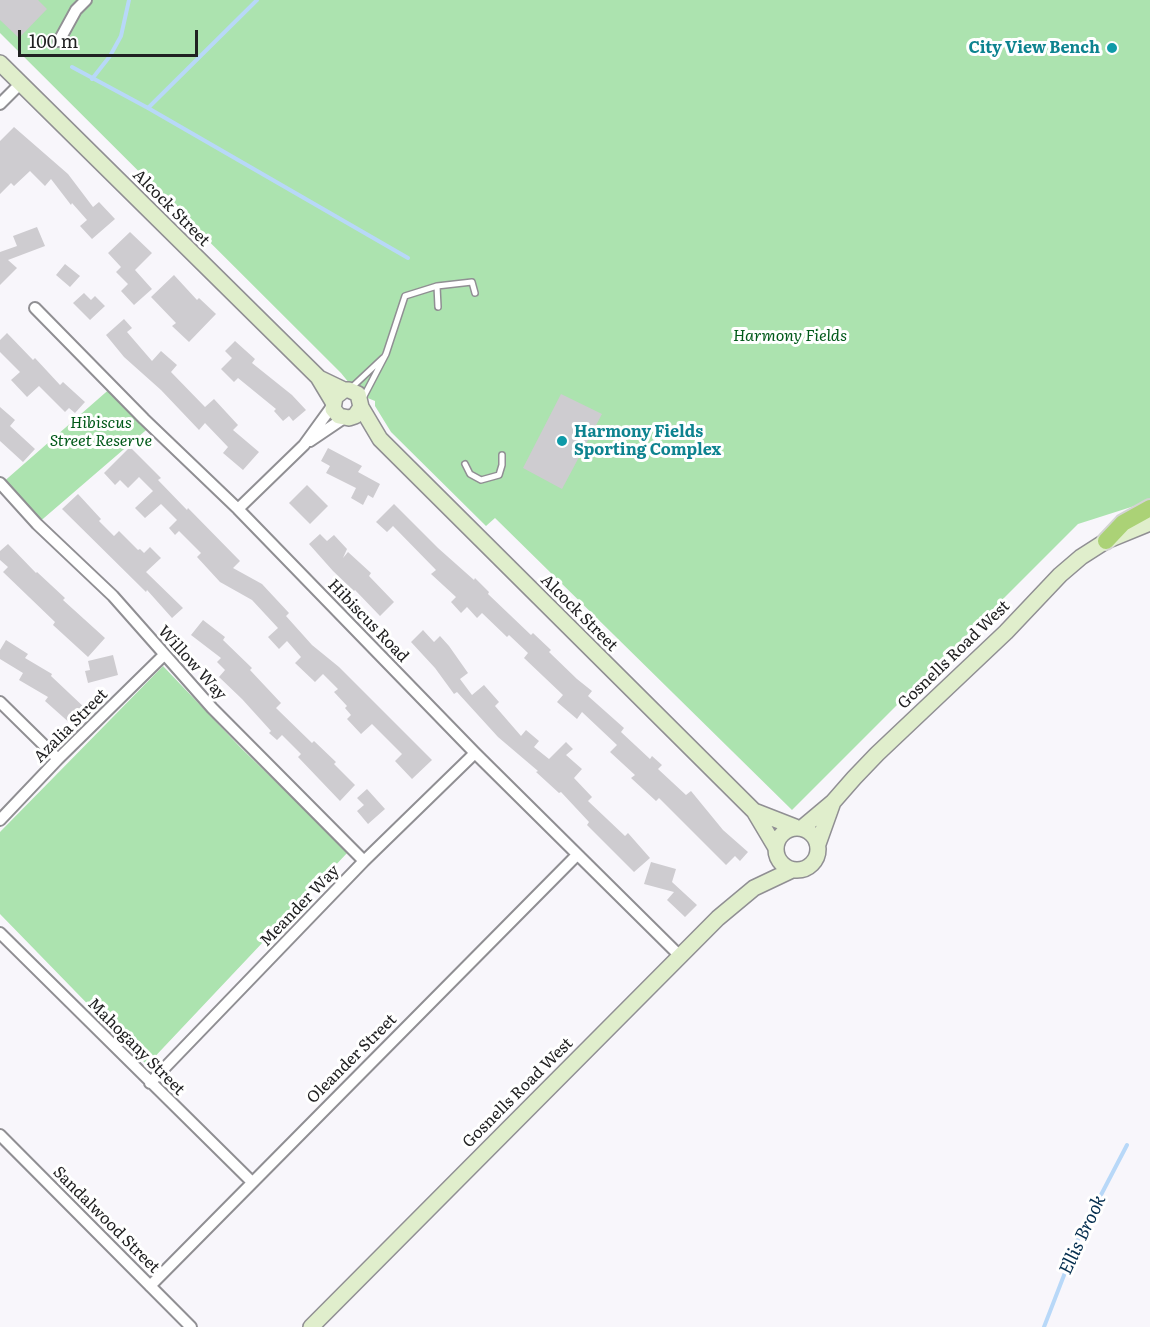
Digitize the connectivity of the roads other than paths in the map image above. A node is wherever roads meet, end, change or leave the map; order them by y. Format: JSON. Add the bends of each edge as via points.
{"nodes":[{"id":1,"x":86,"y":0,"type":"edge"},
{"id":2,"x":59,"y":40,"type":"dead end"},
{"id":3,"x":0,"y":63,"type":"edge"},
{"id":4,"x":21,"y":83,"type":"junction"},
{"id":5,"x":0,"y":104,"type":"edge"},
{"id":6,"x":436,"y":286,"type":"junction"},
{"id":7,"x":475,"y":293,"type":"dead end"},
{"id":8,"x":438,"y":307,"type":"dead end"},
{"id":9,"x":35,"y":308,"type":"dead end"},
{"id":10,"x":386,"y":354,"type":"junction"},
{"id":11,"x":339,"y":397,"type":"junction"},
{"id":12,"x":361,"y":404,"type":"junction"},
{"id":13,"x":347,"y":418,"type":"junction"},
{"id":14,"x":380,"y":439,"type":"junction"},
{"id":15,"x":304,"y":445,"type":"junction"},
{"id":16,"x":502,"y":455,"type":"dead end"},
{"id":17,"x":465,"y":464,"type":"dead end"},
{"id":18,"x":0,"y":483,"type":"edge"},
{"id":19,"x":238,"y":508,"type":"junction"},
{"id":20,"x":1150,"y":508,"type":"edge"},
{"id":21,"x":1150,"y":524,"type":"edge"},
{"id":22,"x":1150,"y":533,"type":"edge"},
{"id":23,"x":1106,"y":541,"type":"junction"},
{"id":24,"x":164,"y":655,"type":"junction"},
{"id":25,"x":0,"y":702,"type":"edge"},
{"id":26,"x":476,"y":753,"type":"junction"},
{"id":27,"x":58,"y":759,"type":"junction"},
{"id":28,"x":833,"y":802,"type":"junction"},
{"id":29,"x":754,"y":811,"type":"junction"},
{"id":30,"x":0,"y":820,"type":"edge"},
{"id":31,"x":799,"y":828,"type":"junction"},
{"id":32,"x":818,"y":844,"type":"junction"},
{"id":33,"x":776,"y":850,"type":"junction"},
{"id":34,"x":577,"y":855,"type":"junction"},
{"id":35,"x":364,"y":861,"type":"junction"},
{"id":36,"x":792,"y":870,"type":"junction"},
{"id":37,"x":753,"y":888,"type":"junction"},
{"id":38,"x":0,"y":933,"type":"edge"},
{"id":39,"x":680,"y":956,"type":"junction"},
{"id":40,"x":150,"y":1083,"type":"junction"},
{"id":41,"x":0,"y":1135,"type":"edge"},
{"id":42,"x":252,"y":1182,"type":"junction"},
{"id":43,"x":150,"y":1286,"type":"junction"},
{"id":44,"x":191,"y":1327,"type":"edge"},
{"id":45,"x":311,"y":1327,"type":"edge"}],
"edges":[{"from":1,"to":2,"type":"street"},
{"from":3,"to":4,"type":"main road","name":"Alcock Street"},
{"from":4,"to":5,"type":"street"},
{"from":4,"to":11,"type":"main road","name":"Alcock Street"},
{"from":6,"to":7,"type":"lane","via":[[472,282]]},
{"from":6,"to":8,"type":"lane"},
{"from":6,"to":10,"type":"lane","via":[[405,296]]},
{"from":9,"to":19,"type":"street","name":"Hibiscus Road"},
{"from":10,"to":11,"type":"lane"},
{"from":10,"to":12,"type":"lane"},
{"from":11,"to":12,"type":"main road","name":"Alcock Street","via":[[358,394]]},
{"from":11,"to":13,"type":"main road","name":"Alcock Street","via":[[335,412]]},
{"from":11,"to":15,"type":"street"},
{"from":12,"to":13,"type":"main road","via":[[355,416]]},
{"from":12,"to":14,"type":"main road","name":"Alcock Street"},
{"from":13,"to":14,"type":"main road","name":"Alcock Street"},
{"from":13,"to":15,"type":"street"},
{"from":14,"to":29,"type":"main road","name":"Alcock Street"},
{"from":15,"to":19,"type":"street"},
{"from":16,"to":17,"type":"lane","via":[[499,475],[481,480],[470,474]]},
{"from":18,"to":24,"type":"street","name":"Willow Way","via":[[113,596]]},
{"from":19,"to":26,"type":"street","name":"Hibiscus Road"},
{"from":20,"to":23,"type":"highway","via":[[1123,524]]},
{"from":21,"to":23,"type":"main road","name":"Gosnells Road West"},
{"from":22,"to":23,"type":"main road","name":"Gosnells Road West"},
{"from":23,"to":28,"type":"main road","name":"Gosnells Road West","via":[[1060,575]]},
{"from":24,"to":27,"type":"street","name":"Azalia Street"},
{"from":24,"to":35,"type":"street","name":"Willow Way"},
{"from":25,"to":27,"type":"street"},
{"from":26,"to":34,"type":"street","name":"Hibiscus Road"},
{"from":26,"to":35,"type":"street","name":"Meander Way"},
{"from":27,"to":30,"type":"street","name":"Azalia Street"},
{"from":28,"to":31,"type":"main road","name":"Gosnells Road West"},
{"from":28,"to":32,"type":"main road","name":"Gosnells Road West"},
{"from":29,"to":31,"type":"main road","name":"Alcock Street"},
{"from":29,"to":33,"type":"main road","name":"Alcock Street"},
{"from":31,"to":32,"type":"main road","via":[[813,834]]},
{"from":31,"to":33,"type":"main road","name":"Gosnells Road West","via":[[784,832]]},
{"from":32,"to":36,"type":"main road","name":"Gosnells Road West","via":[[817,858],[812,864],[806,869]]},
{"from":33,"to":36,"type":"main road","via":[[782,863]]},
{"from":33,"to":37,"type":"main road","name":"Gosnells Road West","via":[[768,870]]},
{"from":34,"to":39,"type":"street","name":"Hibiscus Road"},
{"from":34,"to":42,"type":"street","name":"Oleander Street"},
{"from":35,"to":40,"type":"street","name":"Meander Way"},
{"from":36,"to":37,"type":"main road","name":"Gosnells Road West"},
{"from":37,"to":39,"type":"main road","name":"Gosnells Road West"},
{"from":38,"to":40,"type":"street","name":"Mahogany Street"},
{"from":39,"to":45,"type":"main road","name":"Gosnells Road West"},
{"from":40,"to":42,"type":"street","name":"Mahogany Street"},
{"from":41,"to":43,"type":"street","name":"Sandalwood Street"},
{"from":42,"to":43,"type":"street","name":"Oleander Street"},
{"from":43,"to":44,"type":"street","name":"Sandalwood Street"}]}
